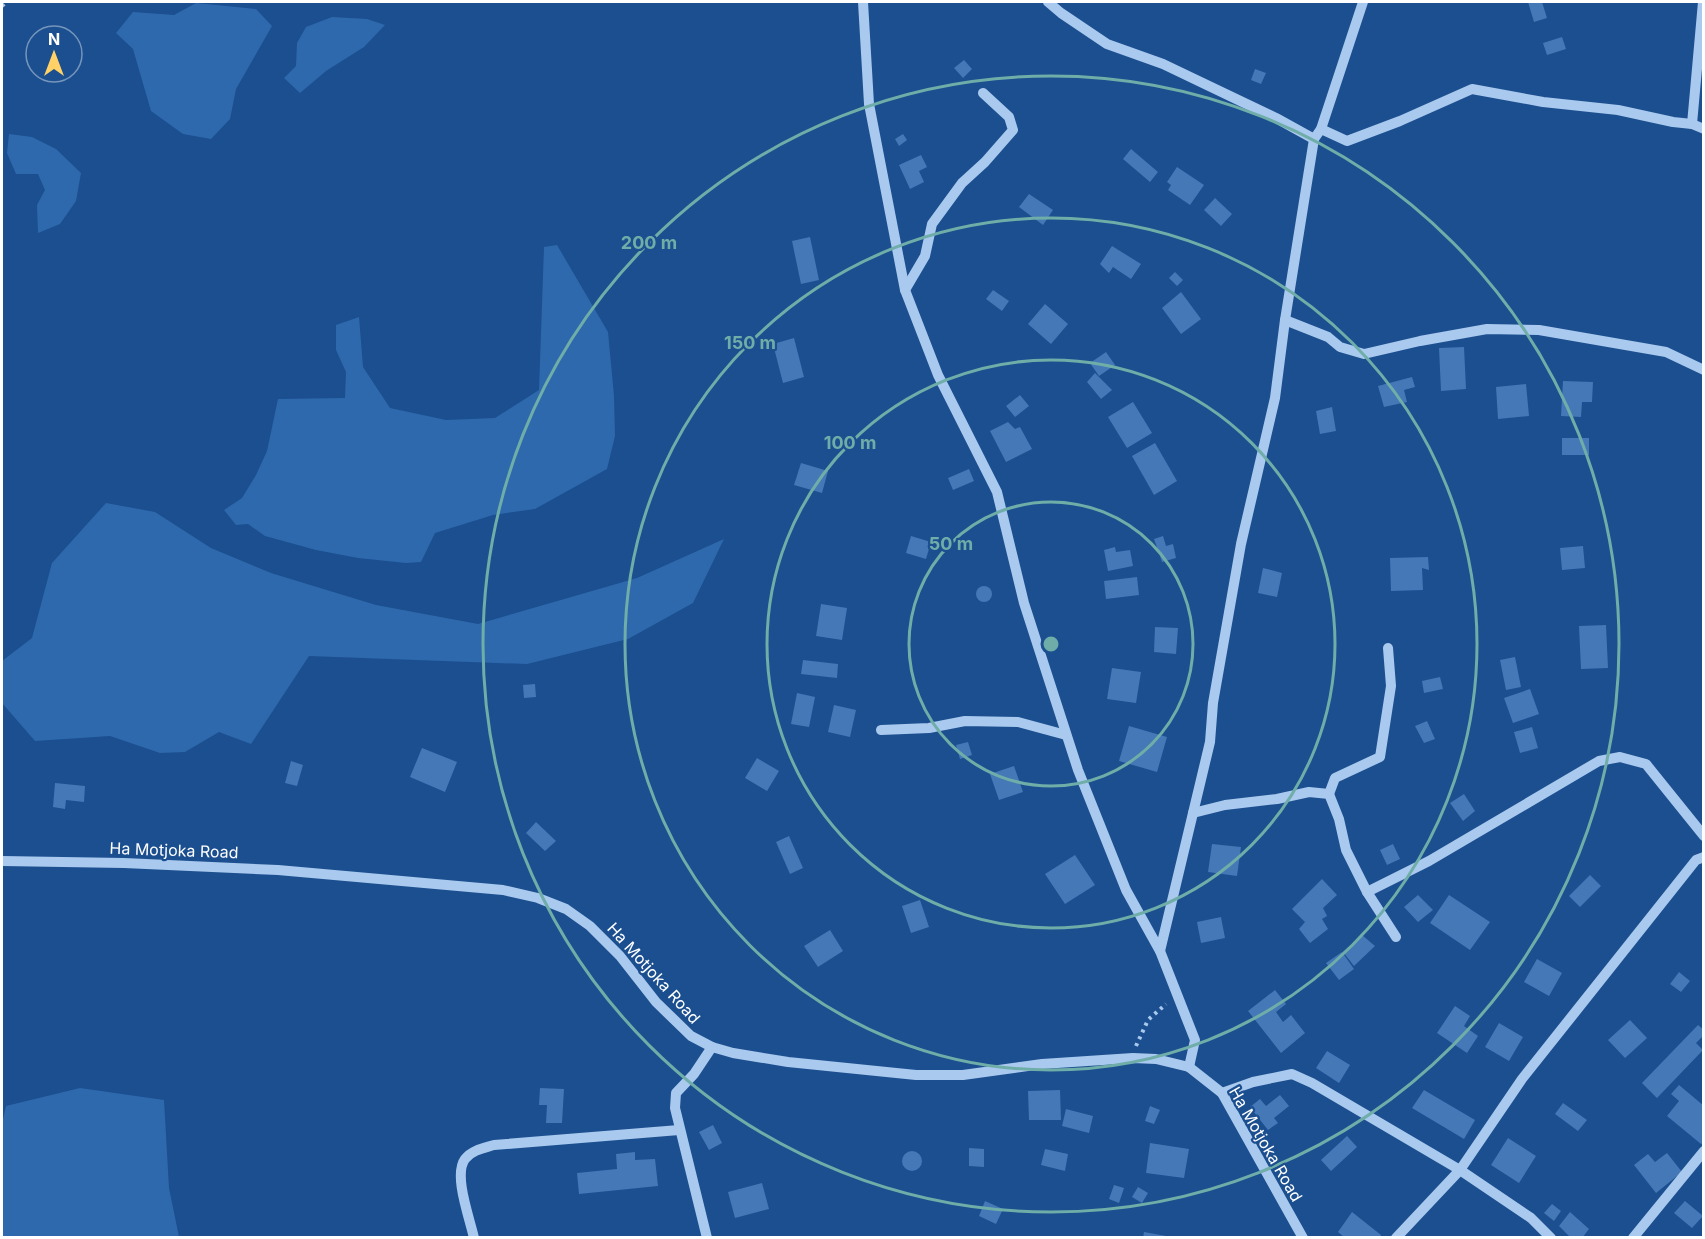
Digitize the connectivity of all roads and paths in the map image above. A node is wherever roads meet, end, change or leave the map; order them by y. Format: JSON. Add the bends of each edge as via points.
{"nodes":[{"id":1,"x":6,"y":2,"type":"edge"},
{"id":2,"x":863,"y":2,"type":"edge"},
{"id":3,"x":1048,"y":2,"type":"edge"},
{"id":4,"x":1363,"y":2,"type":"edge"},
{"id":5,"x":1703,"y":2,"type":"edge"},
{"id":6,"x":2,"y":6,"type":"edge"},
{"id":7,"x":983,"y":93,"type":"dead end"},
{"id":8,"x":1692,"y":124,"type":"junction"},
{"id":9,"x":1321,"y":129,"type":"junction"},
{"id":10,"x":1704,"y":129,"type":"edge"},
{"id":11,"x":1314,"y":139,"type":"junction"},
{"id":12,"x":905,"y":290,"type":"junction"},
{"id":13,"x":1285,"y":320,"type":"junction"},
{"id":14,"x":1704,"y":370,"type":"edge"},
{"id":15,"x":1388,"y":648,"type":"dead end"},
{"id":16,"x":881,"y":730,"type":"dead end"},
{"id":17,"x":1066,"y":735,"type":"junction"},
{"id":18,"x":1329,"y":794,"type":"junction"},
{"id":19,"x":1193,"y":813,"type":"junction"},
{"id":20,"x":1704,"y":836,"type":"edge"},
{"id":21,"x":1704,"y":857,"type":"edge"},
{"id":22,"x":2,"y":861,"type":"edge"},
{"id":23,"x":1366,"y":892,"type":"junction"},
{"id":24,"x":1396,"y":937,"type":"dead end"},
{"id":25,"x":1160,"y":951,"type":"junction"},
{"id":26,"x":1178,"y":994,"type":"junction"},
{"id":27,"x":712,"y":1047,"type":"junction"},
{"id":28,"x":1133,"y":1058,"type":"junction"},
{"id":29,"x":1189,"y":1067,"type":"junction"},
{"id":30,"x":1222,"y":1093,"type":"junction"},
{"id":31,"x":679,"y":1130,"type":"junction"},
{"id":32,"x":1704,"y":1151,"type":"edge"},
{"id":33,"x":1460,"y":1170,"type":"junction"},
{"id":34,"x":474,"y":1238,"type":"edge"},
{"id":35,"x":707,"y":1238,"type":"edge"},
{"id":36,"x":1304,"y":1238,"type":"edge"},
{"id":37,"x":1396,"y":1238,"type":"edge"},
{"id":38,"x":1551,"y":1238,"type":"edge"},
{"id":39,"x":1633,"y":1238,"type":"edge"}],
"edges":[{"from":1,"to":6,"type":"path"},
{"from":2,"to":12,"type":"street","via":[[869,104]]},
{"from":3,"to":11,"type":"street","via":[[1107,44],[1163,64]]},
{"from":4,"to":9,"type":"street"},
{"from":5,"to":8,"type":"street"},
{"from":7,"to":12,"type":"street","via":[[1009,117],[1013,130],[962,183],[932,224],[925,256]]},
{"from":8,"to":9,"type":"street","via":[[1472,89],[1347,141]]},
{"from":8,"to":10,"type":"street"},
{"from":9,"to":11,"type":"street"},
{"from":11,"to":13,"type":"street"},
{"from":12,"to":17,"type":"street","via":[[938,375],[997,492],[1024,603]]},
{"from":13,"to":14,"type":"street","via":[[1340,347],[1364,354],[1487,329],[1539,330],[1666,352]]},
{"from":13,"to":19,"type":"street","via":[[1275,398],[1241,544],[1210,742]]},
{"from":15,"to":18,"type":"street","via":[[1391,687],[1380,757],[1335,778]]},
{"from":16,"to":17,"type":"street","via":[[929,728],[965,721],[1018,722]]},
{"from":17,"to":25,"type":"street","via":[[1126,890]]},
{"from":18,"to":19,"type":"street","via":[[1309,792],[1225,804]]},
{"from":18,"to":23,"type":"street","via":[[1346,850]]},
{"from":19,"to":25,"type":"street"},
{"from":20,"to":23,"type":"street","via":[[1646,764],[1620,757],[1599,761],[1429,861]]},
{"from":21,"to":33,"type":"street","via":[[1696,860],[1522,1079]]},
{"from":22,"to":27,"type":"street","name":"Ha Motjoka Road","via":[[278,870],[503,890],[538,898],[566,909],[590,926],[677,1024]]},
{"from":23,"to":24,"type":"street"},
{"from":25,"to":26,"type":"street"},
{"from":26,"to":28,"type":"path","via":[[1148,1020]]},
{"from":26,"to":29,"type":"street","via":[[1195,1040]]},
{"from":27,"to":28,"type":"street","name":"Ha Motjoka Road","via":[[788,1062],[916,1075],[963,1075],[1042,1064]]},
{"from":27,"to":31,"type":"street","via":[[676,1093]]},
{"from":28,"to":29,"type":"street","name":"Ha Motjoka Road"},
{"from":29,"to":30,"type":"street","name":"Ha Motjoka Road"},
{"from":30,"to":33,"type":"street","via":[[1292,1074]]},
{"from":30,"to":36,"type":"street","name":"Ha Motjoka Road"},
{"from":31,"to":34,"type":"street","via":[[494,1145],[476,1150],[465,1159],[461,1172]]},
{"from":31,"to":35,"type":"street"},
{"from":32,"to":39,"type":"street"},
{"from":33,"to":37,"type":"street"},
{"from":33,"to":38,"type":"street","via":[[1531,1218]]}]}
